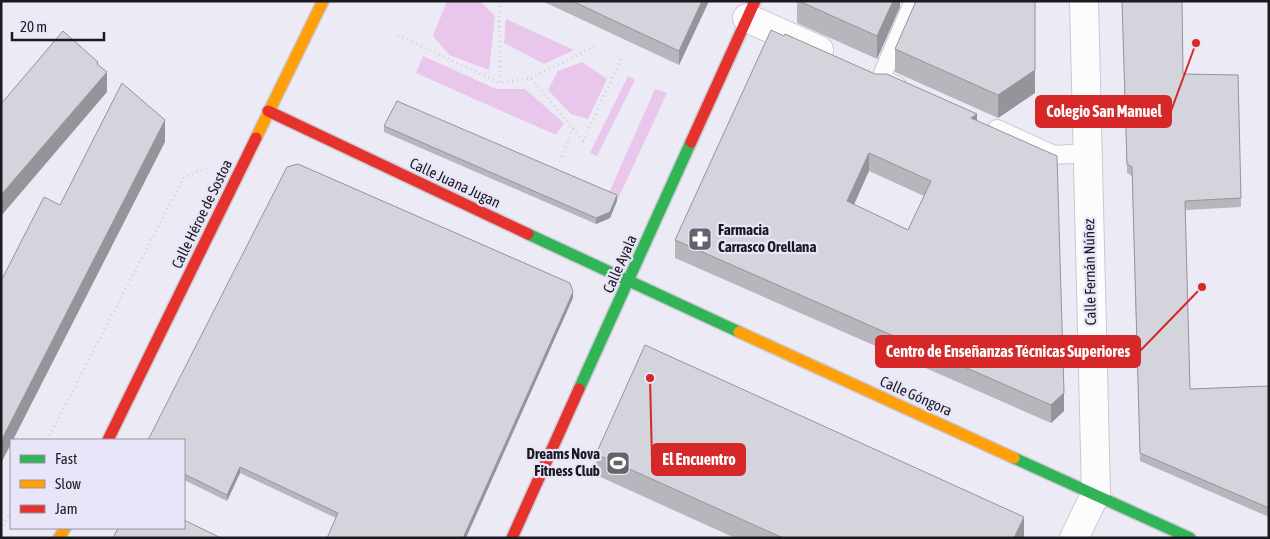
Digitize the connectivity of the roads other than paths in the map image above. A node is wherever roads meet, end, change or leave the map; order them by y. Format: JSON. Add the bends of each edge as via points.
{"nodes":[{"id":1,"x":323,"y":1,"type":"edge"},
{"id":2,"x":914,"y":1,"type":"edge"},
{"id":3,"x":1084,"y":1,"type":"edge"},
{"id":4,"x":751,"y":10,"type":"edge"},
{"id":5,"x":881,"y":78,"type":"junction"},
{"id":6,"x":917,"y":94,"type":"edge"},
{"id":7,"x":268,"y":111,"type":"junction"},
{"id":8,"x":981,"y":122,"type":"edge"},
{"id":9,"x":1088,"y":154,"type":"junction"},
{"id":10,"x":629,"y":282,"type":"junction"},
{"id":11,"x":108,"y":439,"type":"edge"},
{"id":12,"x":1096,"y":493,"type":"junction"},
{"id":13,"x":512,"y":538,"type":"edge"},
{"id":14,"x":1074,"y":538,"type":"edge"},
{"id":15,"x":1190,"y":538,"type":"edge"}],
"edges":[{"from":1,"to":7,"type":"main road","name":"Calle Héroe de Sostoa"},
{"from":2,"to":5,"type":"lane"},
{"from":3,"to":9,"type":"street","name":"Calle Fernán Núñez"},
{"from":4,"to":5,"type":"street"},
{"from":4,"to":10,"type":"main road","name":"Calle Ayala"},
{"from":5,"to":6,"type":"lane"},
{"from":7,"to":10,"type":"main road","name":"Calle Juana Jugan"},
{"from":7,"to":11,"type":"main road","name":"Calle Héroe de Sostoa"},
{"from":8,"to":9,"type":"lane","via":[[1054,155]]},
{"from":9,"to":12,"type":"street","name":"Calle Fernán Núñez"},
{"from":10,"to":12,"type":"main road","name":"Calle Góngora"},
{"from":10,"to":13,"type":"main road","name":"Calle Ayala"},
{"from":12,"to":14,"type":"street","name":"Calle Fernán Núñez"},
{"from":12,"to":15,"type":"main road","name":"Calle Góngora"}]}
